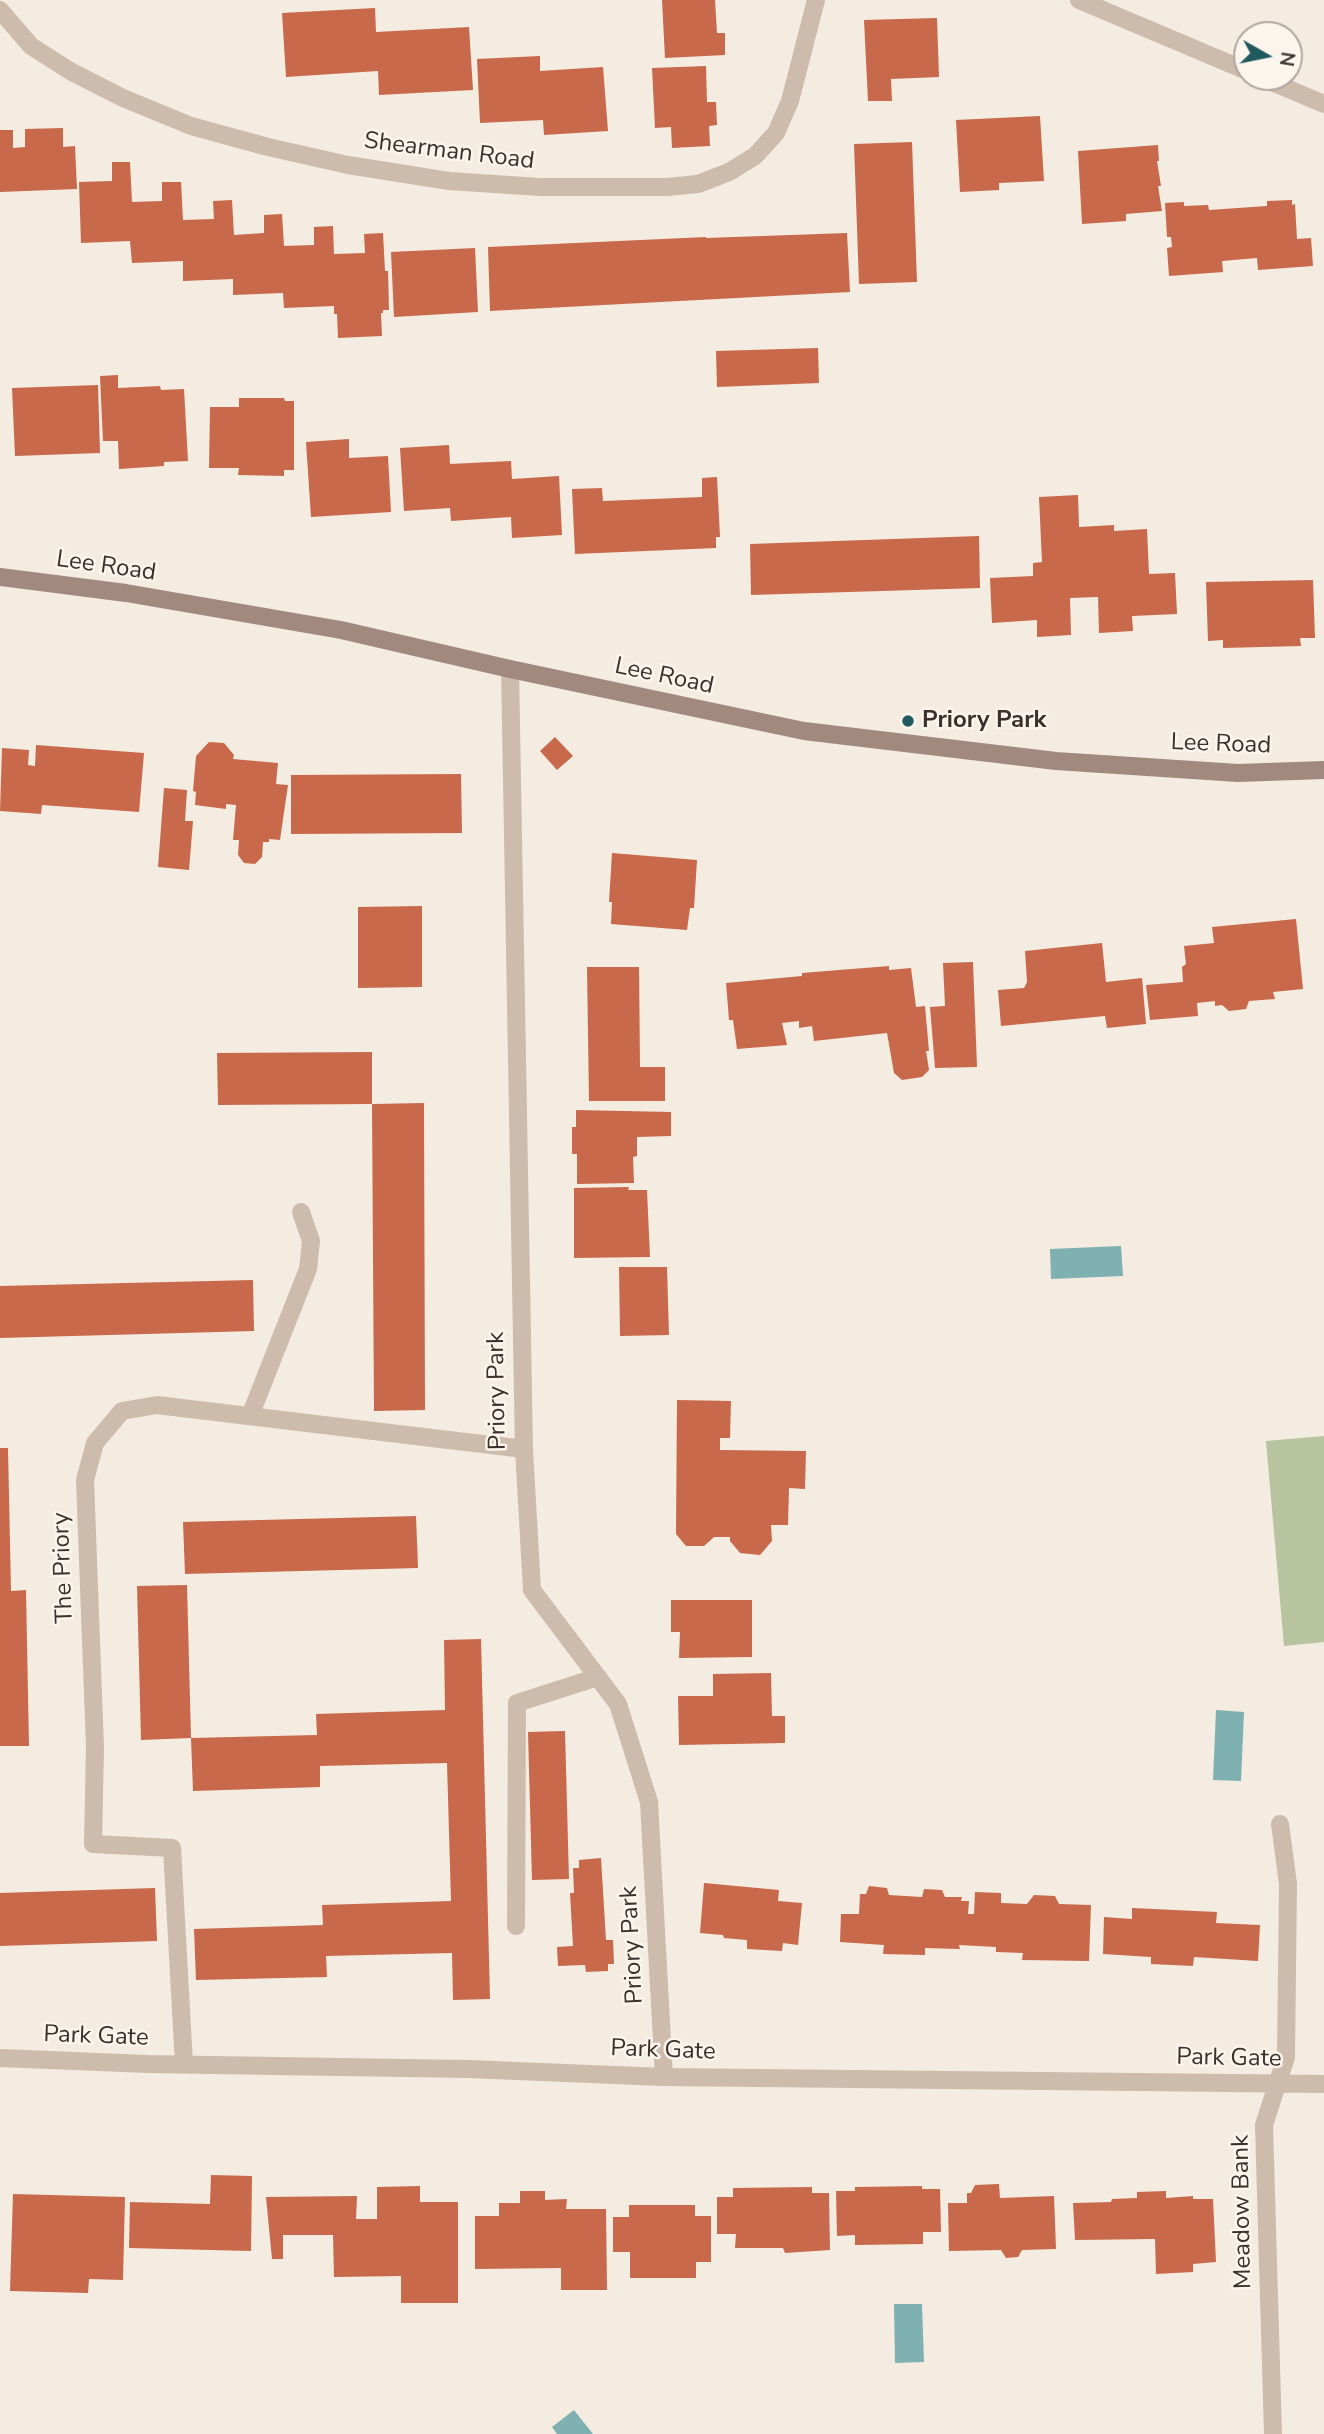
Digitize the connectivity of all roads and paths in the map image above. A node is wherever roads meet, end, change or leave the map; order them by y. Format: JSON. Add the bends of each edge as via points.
{"nodes":[{"id":1,"x":816,"y":0,"type":"edge"},
{"id":2,"x":1079,"y":0,"type":"edge"},
{"id":3,"x":0,"y":10,"type":"edge"},
{"id":4,"x":1233,"y":65,"type":"edge"},
{"id":5,"x":1294,"y":91,"type":"edge"},
{"id":6,"x":1324,"y":104,"type":"edge"},
{"id":7,"x":0,"y":577,"type":"edge"},
{"id":8,"x":510,"y":669,"type":"junction"},
{"id":9,"x":1324,"y":770,"type":"edge"},
{"id":10,"x":301,"y":1212,"type":"dead end"},
{"id":11,"x":250,"y":1416,"type":"junction"},
{"id":12,"x":524,"y":1449,"type":"junction"},
{"id":13,"x":597,"y":1677,"type":"junction"},
{"id":14,"x":1280,"y":1824,"type":"dead end"},
{"id":15,"x":516,"y":1926,"type":"dead end"},
{"id":16,"x":0,"y":2058,"type":"edge"},
{"id":17,"x":184,"y":2064,"type":"junction"},
{"id":18,"x":664,"y":2077,"type":"junction"},
{"id":19,"x":1277,"y":2084,"type":"junction"},
{"id":20,"x":1324,"y":2084,"type":"edge"},
{"id":21,"x":1273,"y":2434,"type":"edge"}],
"edges":[{"from":1,"to":3,"type":"street","name":"Shearman Road","via":[[790,101],[776,133],[755,156],[729,172],[698,184],[667,187],[449,181],[268,147],[191,126],[70,71],[32,46]]},
{"from":2,"to":4,"type":"street"},
{"from":5,"to":6,"type":"street"},
{"from":7,"to":8,"type":"main road","name":"Lee Road","via":[[127,593],[341,630]]},
{"from":8,"to":9,"type":"main road","name":"Lee Road","via":[[818,733],[1056,761],[1238,772]]},
{"from":8,"to":12,"type":"street","name":"Priory Park"},
{"from":10,"to":11,"type":"street","via":[[311,1241],[308,1269]]},
{"from":11,"to":12,"type":"street","name":"The Priory"},
{"from":11,"to":17,"type":"street","name":"The Priory","via":[[157,1405],[122,1411],[95,1443],[85,1480],[96,1747],[93,1844],[172,1848]]},
{"from":12,"to":13,"type":"street","name":"Priory Park","via":[[533,1590]]},
{"from":13,"to":15,"type":"street","via":[[517,1703]]},
{"from":13,"to":18,"type":"street","name":"Priory Park","via":[[618,1704],[649,1802]]},
{"from":14,"to":19,"type":"street","name":"Meadow Bank","via":[[1288,1884],[1286,2057]]},
{"from":16,"to":17,"type":"street","name":"Park Gate"},
{"from":17,"to":18,"type":"street","name":"Park Gate","via":[[468,2068]]},
{"from":18,"to":19,"type":"street","name":"Park Gate"},
{"from":19,"to":20,"type":"street","name":"Park Gate"},
{"from":19,"to":21,"type":"street","name":"Meadow Bank","via":[[1264,2125]]}]}
